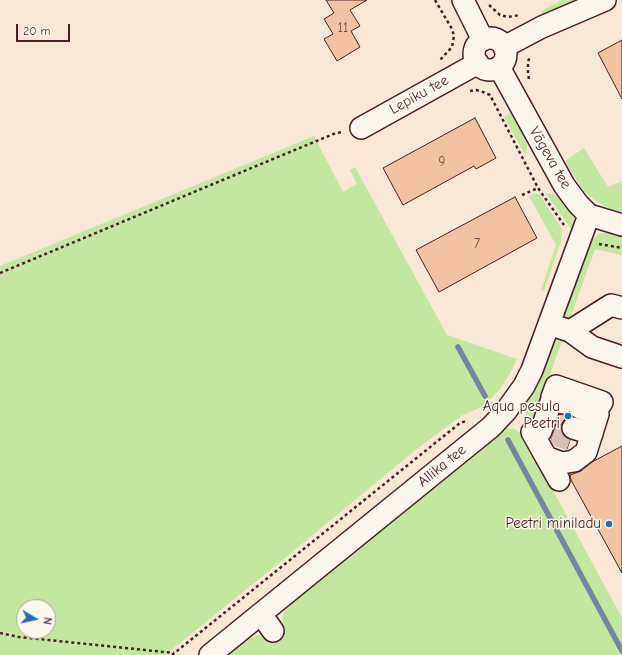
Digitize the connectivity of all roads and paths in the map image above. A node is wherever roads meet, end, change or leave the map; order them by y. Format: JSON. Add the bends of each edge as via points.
{"nodes":[{"id":1,"x":435,"y":0,"type":"edge"},
{"id":2,"x":463,"y":0,"type":"edge"},
{"id":3,"x":485,"y":0,"type":"edge"},
{"id":4,"x":606,"y":0,"type":"edge"},
{"id":5,"x":522,"y":14,"type":"dead end"},
{"id":6,"x":483,"y":40,"type":"junction"},
{"id":7,"x":504,"y":47,"type":"junction"},
{"id":8,"x":534,"y":52,"type":"dead end"},
{"id":9,"x":478,"y":63,"type":"junction"},
{"id":10,"x":498,"y":67,"type":"junction"},
{"id":11,"x":530,"y":80,"type":"dead end"},
{"id":12,"x":440,"y":84,"type":"junction"},
{"id":13,"x":467,"y":91,"type":"dead end"},
{"id":14,"x":519,"y":104,"type":"junction"},
{"id":15,"x":500,"y":114,"type":"junction"},
{"id":16,"x":361,"y":128,"type":"joint"},
{"id":17,"x":538,"y":188,"type":"junction"},
{"id":18,"x":522,"y":195,"type":"dead end"},
{"id":19,"x":589,"y":215,"type":"junction"},
{"id":20,"x":622,"y":226,"type":"edge"},
{"id":21,"x":580,"y":237,"type":"junction"},
{"id":22,"x":622,"y":248,"type":"edge"},
{"id":23,"x":0,"y":273,"type":"edge"},
{"id":24,"x":622,"y":308,"type":"edge"},
{"id":25,"x":549,"y":324,"type":"junction"},
{"id":26,"x":570,"y":331,"type":"junction"},
{"id":27,"x":622,"y":357,"type":"edge"},
{"id":28,"x":506,"y":411,"type":"junction"},
{"id":29,"x":467,"y":421,"type":"dead end"},
{"id":30,"x":561,"y":432,"type":"junction"},
{"id":31,"x":546,"y":457,"type":"junction"},
{"id":32,"x":559,"y":480,"type":"dead end"},
{"id":33,"x":261,"y":614,"type":"junction"},
{"id":34,"x":273,"y":631,"type":"dead end"},
{"id":35,"x":0,"y":634,"type":"edge"},
{"id":36,"x":174,"y":654,"type":"edge"},
{"id":37,"x":210,"y":655,"type":"edge"}],
"edges":[{"from":1,"to":12,"type":"path","via":[[454,36],[452,47],[433,69]]},
{"from":2,"to":6,"type":"street"},
{"from":3,"to":5,"type":"path","via":[[500,14],[515,17]]},
{"from":4,"to":7,"type":"street","via":[[542,27]]},
{"from":6,"to":7,"type":"street","via":[[495,39]]},
{"from":6,"to":9,"type":"street","via":[[475,49]]},
{"from":7,"to":10,"type":"street","via":[[506,56]]},
{"from":8,"to":11,"type":"path","via":[[528,62]]},
{"from":9,"to":10,"type":"street","via":[[489,70]]},
{"from":9,"to":12,"type":"street","name":"Lepiku tee"},
{"from":10,"to":14,"type":"street","name":"Vägeva tee"},
{"from":12,"to":16,"type":"street","name":"Lepiku tee"},
{"from":13,"to":15,"type":"path","via":[[476,90],[490,95]]},
{"from":14,"to":15,"type":"path"},
{"from":14,"to":19,"type":"street","name":"Vägeva tee","via":[[564,185]]},
{"from":15,"to":17,"type":"path"},
{"from":16,"to":23,"type":"path","via":[[323,138]]},
{"from":17,"to":18,"type":"path"},
{"from":17,"to":21,"type":"path","via":[[566,230]]},
{"from":19,"to":20,"type":"street","name":"Vägeva tee"},
{"from":19,"to":21,"type":"street","name":"Allika tee"},
{"from":21,"to":22,"type":"path","via":[[591,242]]},
{"from":21,"to":25,"type":"street","name":"Allika tee"},
{"from":24,"to":26,"type":"street","via":[[611,304]]},
{"from":25,"to":26,"type":"street"},
{"from":25,"to":28,"type":"street","name":"Allika tee","via":[[532,370]]},
{"from":26,"to":27,"type":"street","via":[[592,347]]},
{"from":28,"to":30,"type":"street"},
{"from":28,"to":33,"type":"street","name":"Allika tee","via":[[491,427]]},
{"from":29,"to":36,"type":"path","via":[[460,423]]},
{"from":30,"to":30,"type":"street","via":[[573,406]]},
{"from":30,"to":31,"type":"street"},
{"from":30,"to":31,"type":"street","via":[[586,452],[574,461],[562,463]]},
{"from":31,"to":32,"type":"street"},
{"from":33,"to":34,"type":"street"},
{"from":33,"to":37,"type":"street","name":"Allika tee"},
{"from":35,"to":36,"type":"path"}]}
